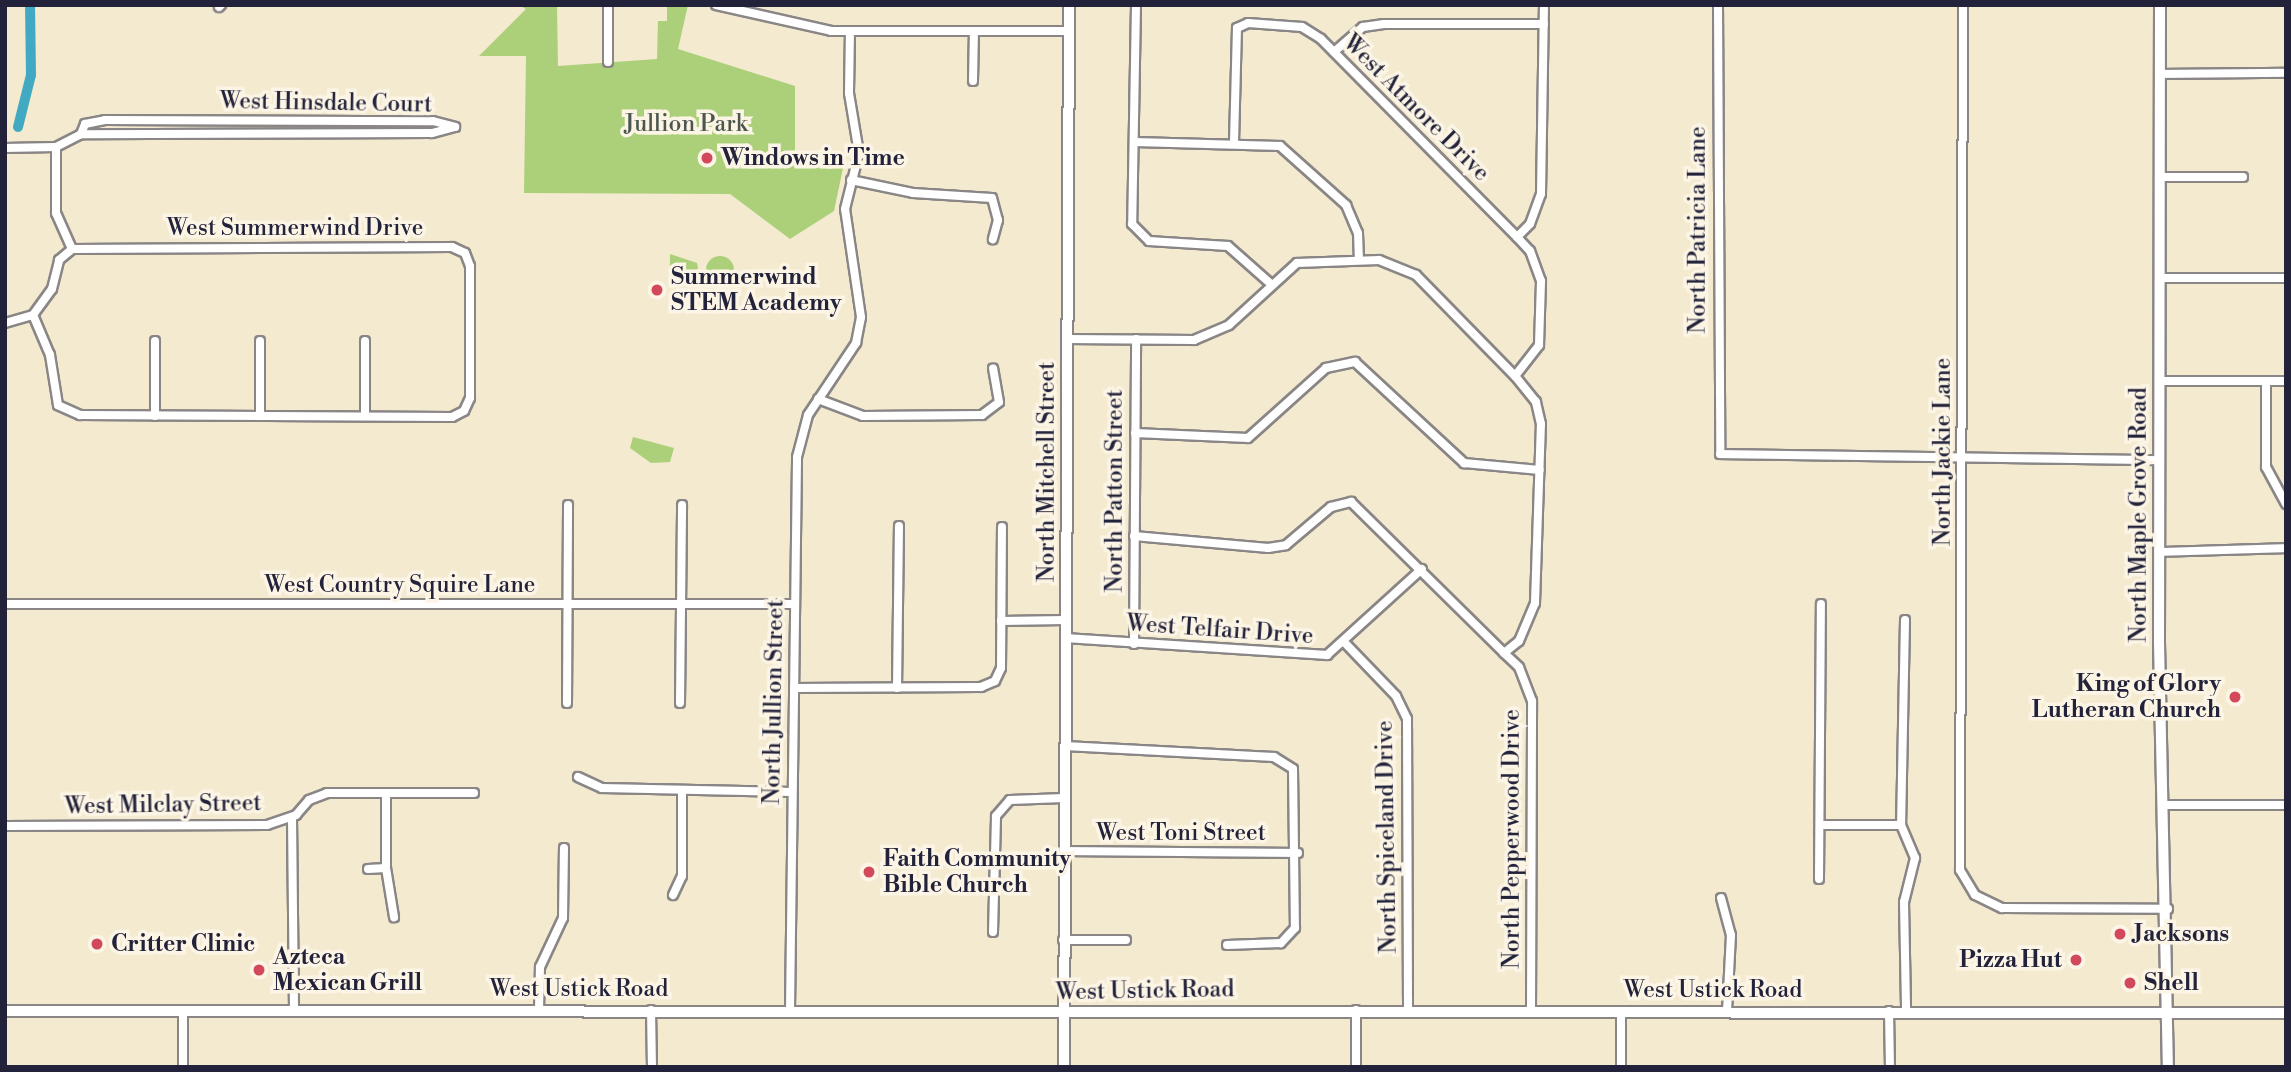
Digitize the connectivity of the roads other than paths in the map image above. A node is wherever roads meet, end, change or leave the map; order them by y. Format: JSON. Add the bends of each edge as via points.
{"nodes":[{"id":1,"x":608,"y":5,"type":"edge"},
{"id":2,"x":716,"y":5,"type":"edge"},
{"id":3,"x":1069,"y":5,"type":"edge"},
{"id":4,"x":1136,"y":5,"type":"edge"},
{"id":5,"x":1544,"y":5,"type":"edge"},
{"id":6,"x":1718,"y":5,"type":"edge"},
{"id":7,"x":1963,"y":5,"type":"edge"},
{"id":8,"x":2160,"y":5,"type":"edge"},
{"id":9,"x":1544,"y":24,"type":"junction"},
{"id":10,"x":850,"y":31,"type":"junction"},
{"id":11,"x":974,"y":31,"type":"junction"},
{"id":12,"x":1069,"y":31,"type":"junction"},
{"id":13,"x":1334,"y":52,"type":"junction"},
{"id":14,"x":608,"y":62,"type":"dead end"},
{"id":15,"x":2286,"y":73,"type":"edge"},
{"id":16,"x":2160,"y":74,"type":"junction"},
{"id":17,"x":973,"y":81,"type":"dead end"},
{"id":18,"x":81,"y":134,"type":"junction"},
{"id":19,"x":1135,"y":142,"type":"junction"},
{"id":20,"x":1234,"y":142,"type":"junction"},
{"id":21,"x":56,"y":147,"type":"junction"},
{"id":22,"x":5,"y":148,"type":"edge"},
{"id":23,"x":2160,"y":177,"type":"junction"},
{"id":24,"x":2243,"y":177,"type":"dead end"},
{"id":25,"x":851,"y":180,"type":"junction"},
{"id":26,"x":1517,"y":237,"type":"junction"},
{"id":27,"x":993,"y":239,"type":"dead end"},
{"id":28,"x":72,"y":249,"type":"junction"},
{"id":29,"x":1359,"y":260,"type":"junction"},
{"id":30,"x":2160,"y":278,"type":"junction"},
{"id":31,"x":2286,"y":278,"type":"edge"},
{"id":32,"x":1271,"y":284,"type":"junction"},
{"id":33,"x":33,"y":315,"type":"junction"},
{"id":34,"x":5,"y":323,"type":"edge"},
{"id":35,"x":1067,"y":339,"type":"junction"},
{"id":36,"x":1136,"y":339,"type":"junction"},
{"id":37,"x":155,"y":341,"type":"dead end"},
{"id":38,"x":260,"y":341,"type":"dead end"},
{"id":39,"x":365,"y":341,"type":"dead end"},
{"id":40,"x":993,"y":369,"type":"dead end"},
{"id":41,"x":1515,"y":376,"type":"junction"},
{"id":42,"x":2160,"y":380,"type":"junction"},
{"id":43,"x":2266,"y":381,"type":"junction"},
{"id":44,"x":2286,"y":381,"type":"edge"},
{"id":45,"x":818,"y":399,"type":"junction"},
{"id":46,"x":155,"y":416,"type":"junction"},
{"id":47,"x":260,"y":416,"type":"junction"},
{"id":48,"x":365,"y":416,"type":"junction"},
{"id":49,"x":1135,"y":433,"type":"junction"},
{"id":50,"x":1962,"y":460,"type":"junction"},
{"id":51,"x":2160,"y":460,"type":"junction"},
{"id":52,"x":1540,"y":470,"type":"junction"},
{"id":53,"x":2286,"y":504,"type":"edge"},
{"id":54,"x":568,"y":505,"type":"dead end"},
{"id":55,"x":682,"y":505,"type":"dead end"},
{"id":56,"x":899,"y":526,"type":"dead end"},
{"id":57,"x":1002,"y":527,"type":"dead end"},
{"id":58,"x":1134,"y":536,"type":"junction"},
{"id":59,"x":2286,"y":548,"type":"edge"},
{"id":60,"x":2159,"y":552,"type":"junction"},
{"id":61,"x":1422,"y":569,"type":"junction"},
{"id":62,"x":5,"y":604,"type":"edge"},
{"id":63,"x":568,"y":604,"type":"junction"},
{"id":64,"x":681,"y":604,"type":"junction"},
{"id":65,"x":794,"y":604,"type":"junction"},
{"id":66,"x":1821,"y":604,"type":"dead end"},
{"id":67,"x":1065,"y":620,"type":"junction"},
{"id":68,"x":1905,"y":620,"type":"dead end"},
{"id":69,"x":1001,"y":621,"type":"junction"},
{"id":70,"x":1065,"y":638,"type":"junction"},
{"id":71,"x":1134,"y":644,"type":"junction"},
{"id":72,"x":1346,"y":644,"type":"junction"},
{"id":73,"x":1504,"y":653,"type":"junction"},
{"id":74,"x":794,"y":688,"type":"junction"},
{"id":75,"x":897,"y":688,"type":"junction"},
{"id":76,"x":567,"y":703,"type":"dead end"},
{"id":77,"x":680,"y":703,"type":"dead end"},
{"id":78,"x":1065,"y":746,"type":"junction"},
{"id":79,"x":578,"y":777,"type":"dead end"},
{"id":80,"x":682,"y":792,"type":"junction"},
{"id":81,"x":792,"y":792,"type":"junction"},
{"id":82,"x":386,"y":793,"type":"junction"},
{"id":83,"x":474,"y":793,"type":"dead end"},
{"id":84,"x":1064,"y":798,"type":"junction"},
{"id":85,"x":2165,"y":805,"type":"junction"},
{"id":86,"x":2286,"y":805,"type":"edge"},
{"id":87,"x":292,"y":817,"type":"junction"},
{"id":88,"x":5,"y":825,"type":"edge"},
{"id":89,"x":1820,"y":825,"type":"junction"},
{"id":90,"x":1901,"y":825,"type":"junction"},
{"id":91,"x":565,"y":848,"type":"dead end"},
{"id":92,"x":1064,"y":851,"type":"junction"},
{"id":93,"x":1298,"y":853,"type":"junction"},
{"id":94,"x":386,"y":868,"type":"junction"},
{"id":95,"x":368,"y":869,"type":"dead end"},
{"id":96,"x":1819,"y":879,"type":"dead end"},
{"id":97,"x":673,"y":895,"type":"dead end"},
{"id":98,"x":1721,"y":898,"type":"dead end"},
{"id":99,"x":2168,"y":909,"type":"junction"},
{"id":100,"x":394,"y":917,"type":"dead end"},
{"id":101,"x":993,"y":932,"type":"dead end"},
{"id":102,"x":1063,"y":940,"type":"junction"},
{"id":103,"x":1126,"y":940,"type":"dead end"},
{"id":104,"x":1227,"y":945,"type":"dead end"},
{"id":105,"x":294,"y":1010,"type":"junction"},
{"id":106,"x":539,"y":1010,"type":"junction"},
{"id":107,"x":651,"y":1010,"type":"junction"},
{"id":108,"x":790,"y":1010,"type":"junction"},
{"id":109,"x":1356,"y":1010,"type":"junction"},
{"id":110,"x":5,"y":1011,"type":"edge"},
{"id":111,"x":183,"y":1011,"type":"junction"},
{"id":112,"x":1408,"y":1011,"type":"junction"},
{"id":113,"x":1531,"y":1011,"type":"junction"},
{"id":114,"x":1621,"y":1011,"type":"junction"},
{"id":115,"x":1727,"y":1011,"type":"junction"},
{"id":116,"x":1889,"y":1011,"type":"junction"},
{"id":117,"x":1906,"y":1012,"type":"junction"},
{"id":118,"x":1063,"y":1013,"type":"junction"},
{"id":119,"x":2286,"y":1013,"type":"edge"},
{"id":120,"x":2168,"y":1014,"type":"junction"},
{"id":121,"x":183,"y":1067,"type":"edge"},
{"id":122,"x":652,"y":1067,"type":"edge"},
{"id":123,"x":1064,"y":1067,"type":"edge"},
{"id":124,"x":1356,"y":1067,"type":"edge"},
{"id":125,"x":1621,"y":1067,"type":"edge"},
{"id":126,"x":1890,"y":1067,"type":"edge"},
{"id":127,"x":2168,"y":1067,"type":"edge"}],
"edges":[{"from":1,"to":14,"type":"street"},
{"from":2,"to":10,"type":"street","via":[[790,25]]},
{"from":3,"to":12,"type":"street","name":"North Mitchell Street"},
{"from":4,"to":19,"type":"street"},
{"from":5,"to":9,"type":"street"},
{"from":6,"to":50,"type":"street","name":"North Patricia Lane","via":[[1720,454]]},
{"from":7,"to":50,"type":"street","name":"North Jackie Lane"},
{"from":8,"to":16,"type":"main road","name":"North Maple Grove Road"},
{"from":9,"to":13,"type":"street","via":[[1384,24],[1363,27]]},
{"from":9,"to":26,"type":"street","via":[[1541,194],[1530,224]]},
{"from":10,"to":11,"type":"street"},
{"from":10,"to":25,"type":"street","name":"North Jullion Street","via":[[849,93],[859,142]]},
{"from":11,"to":12,"type":"street"},
{"from":11,"to":17,"type":"street"},
{"from":12,"to":35,"type":"street","name":"North Mitchell Street"},
{"from":13,"to":20,"type":"street","name":"West Atmore Drive","via":[[1302,27],[1248,23],[1237,28]]},
{"from":13,"to":26,"type":"street","name":"West Atmore Drive"},
{"from":15,"to":16,"type":"street"},
{"from":16,"to":23,"type":"main road","name":"North Maple Grove Road"},
{"from":18,"to":18,"type":"street","name":"West Hinsdale Court","via":[[432,133],[455,127],[433,121],[105,120],[85,124]]},
{"from":18,"to":21,"type":"street","name":"West Hinsdale Court"},
{"from":19,"to":20,"type":"street"},
{"from":19,"to":32,"type":"street","via":[[1132,224],[1138,235],[1227,246]]},
{"from":20,"to":29,"type":"street","via":[[1280,146],[1295,155],[1354,217]]},
{"from":21,"to":22,"type":"street","name":"West Hinsdale Court"},
{"from":21,"to":28,"type":"street","via":[[56,213]]},
{"from":23,"to":24,"type":"street"},
{"from":23,"to":30,"type":"main road","name":"North Maple Grove Road"},
{"from":25,"to":27,"type":"street","via":[[913,193],[992,198],[998,220]]},
{"from":25,"to":45,"type":"street","name":"North Jullion Street","via":[[845,209],[860,331]]},
{"from":26,"to":41,"type":"street","via":[[1537,265],[1541,333],[1535,356]]},
{"from":28,"to":33,"type":"street","via":[[59,260],[52,289]]},
{"from":28,"to":48,"type":"street","name":"West Summerwind Drive","via":[[458,250],[470,266],[470,398],[464,411]]},
{"from":29,"to":32,"type":"street","via":[[1297,263]]},
{"from":29,"to":41,"type":"street","via":[[1399,265],[1416,275]]},
{"from":30,"to":31,"type":"street"},
{"from":30,"to":42,"type":"main road","name":"North Maple Grove Road"},
{"from":32,"to":36,"type":"street","via":[[1214,334]]},
{"from":33,"to":34,"type":"street"},
{"from":33,"to":46,"type":"street","via":[[50,355],[58,405],[80,415]]},
{"from":35,"to":36,"type":"street"},
{"from":35,"to":67,"type":"street","name":"North Mitchell Street"},
{"from":36,"to":49,"type":"street","name":"North Patton Street"},
{"from":37,"to":46,"type":"street"},
{"from":38,"to":47,"type":"street"},
{"from":39,"to":48,"type":"street"},
{"from":40,"to":45,"type":"street","via":[[999,401],[982,415],[863,416]]},
{"from":41,"to":52,"type":"street","via":[[1540,414]]},
{"from":42,"to":43,"type":"street"},
{"from":42,"to":51,"type":"main road","name":"North Maple Grove Road"},
{"from":43,"to":44,"type":"street"},
{"from":43,"to":53,"type":"street","via":[[2266,467]]},
{"from":45,"to":65,"type":"street","name":"North Jullion Street","via":[[798,444]]},
{"from":46,"to":47,"type":"street"},
{"from":47,"to":48,"type":"street"},
{"from":49,"to":52,"type":"street","via":[[1248,438],[1326,368],[1355,362],[1464,463]]},
{"from":49,"to":58,"type":"street","name":"North Patton Street"},
{"from":50,"to":51,"type":"street"},
{"from":50,"to":99,"type":"street","name":"North Jackie Lane","via":[[1958,856],[1975,895],[2017,910]]},
{"from":51,"to":60,"type":"main road","name":"North Maple Grove Road"},
{"from":52,"to":73,"type":"street","via":[[1535,603],[1518,640]]},
{"from":54,"to":63,"type":"street"},
{"from":55,"to":64,"type":"street"},
{"from":56,"to":75,"type":"street"},
{"from":57,"to":69,"type":"street"},
{"from":58,"to":61,"type":"street","name":"North Pepperwood Drive","via":[[1286,545],[1345,500],[1357,504]]},
{"from":58,"to":71,"type":"street","name":"North Patton Street"},
{"from":59,"to":60,"type":"street"},
{"from":60,"to":85,"type":"main road","name":"North Maple Grove Road"},
{"from":61,"to":72,"type":"street","name":"West Telfair Drive"},
{"from":61,"to":73,"type":"street","name":"North Pepperwood Drive"},
{"from":62,"to":63,"type":"street","name":"West Country Squire Lane"},
{"from":63,"to":64,"type":"street","name":"West Country Squire Lane"},
{"from":63,"to":76,"type":"street"},
{"from":64,"to":65,"type":"street","name":"West Country Squire Lane"},
{"from":64,"to":77,"type":"street"},
{"from":65,"to":74,"type":"street","name":"North Jullion Street"},
{"from":66,"to":89,"type":"street"},
{"from":67,"to":69,"type":"street"},
{"from":67,"to":70,"type":"street","name":"North Mitchell Street"},
{"from":68,"to":90,"type":"street"},
{"from":69,"to":75,"type":"street","via":[[995,681],[981,687]]},
{"from":70,"to":71,"type":"street","name":"West Telfair Drive"},
{"from":70,"to":78,"type":"street","name":"North Mitchell Street"},
{"from":71,"to":72,"type":"street","name":"West Telfair Drive","via":[[1307,659]]},
{"from":72,"to":112,"type":"street","name":"North Spiceland Drive","via":[[1396,695],[1408,719]]},
{"from":73,"to":113,"type":"street","name":"North Pepperwood Drive","via":[[1519,667],[1532,701]]},
{"from":74,"to":75,"type":"street"},
{"from":74,"to":81,"type":"street","name":"North Jullion Street"},
{"from":78,"to":84,"type":"street","name":"North Mitchell Street"},
{"from":78,"to":93,"type":"street","via":[[1286,762],[1297,779]]},
{"from":79,"to":80,"type":"street","via":[[601,788]]},
{"from":80,"to":81,"type":"street"},
{"from":80,"to":97,"type":"street","via":[[682,876]]},
{"from":81,"to":108,"type":"street","name":"North Jullion Street"},
{"from":82,"to":83,"type":"street","name":"West Milclay Street"},
{"from":82,"to":87,"type":"street","name":"West Milclay Street","via":[[327,793]]},
{"from":82,"to":94,"type":"street"},
{"from":84,"to":92,"type":"street","name":"North Mitchell Street"},
{"from":84,"to":101,"type":"street","via":[[1010,800],[996,816]]},
{"from":85,"to":86,"type":"street"},
{"from":85,"to":99,"type":"main road","name":"North Maple Grove Road"},
{"from":87,"to":88,"type":"street","name":"West Milclay Street","via":[[267,825]]},
{"from":87,"to":105,"type":"street"},
{"from":89,"to":90,"type":"street"},
{"from":89,"to":96,"type":"street"},
{"from":90,"to":117,"type":"street","via":[[1915,858],[1904,902]]},
{"from":91,"to":106,"type":"street","via":[[563,918],[540,967]]},
{"from":92,"to":93,"type":"street","name":"West Toni Street"},
{"from":92,"to":102,"type":"street","name":"North Mitchell Street"},
{"from":93,"to":104,"type":"street","via":[[1297,918],[1290,937],[1270,945]]},
{"from":94,"to":95,"type":"street"},
{"from":94,"to":100,"type":"street"},
{"from":98,"to":115,"type":"street","via":[[1731,935]]},
{"from":99,"to":120,"type":"main road","name":"North Maple Grove Road"},
{"from":102,"to":103,"type":"street"},
{"from":102,"to":118,"type":"street","name":"North Mitchell Street"},
{"from":105,"to":106,"type":"main road","name":"West Ustick Road"},
{"from":105,"to":111,"type":"main road","name":"West Ustick Road"},
{"from":106,"to":107,"type":"main road","name":"West Ustick Road"},
{"from":107,"to":108,"type":"main road","name":"West Ustick Road"},
{"from":107,"to":122,"type":"street"},
{"from":108,"to":118,"type":"main road","name":"West Ustick Road"},
{"from":109,"to":112,"type":"main road","name":"West Ustick Road"},
{"from":109,"to":118,"type":"main road","name":"West Ustick Road"},
{"from":109,"to":124,"type":"street"},
{"from":110,"to":111,"type":"main road","name":"West Ustick Road"},
{"from":111,"to":121,"type":"street"},
{"from":112,"to":113,"type":"main road","name":"West Ustick Road"},
{"from":113,"to":114,"type":"main road","name":"West Ustick Road"},
{"from":114,"to":115,"type":"main road","name":"West Ustick Road"},
{"from":114,"to":125,"type":"street"},
{"from":115,"to":116,"type":"main road","name":"West Ustick Road"},
{"from":116,"to":117,"type":"main road","name":"West Ustick Road"},
{"from":116,"to":126,"type":"street"},
{"from":117,"to":120,"type":"main road","name":"West Ustick Road"},
{"from":118,"to":123,"type":"street","name":"North Mitchell Street"},
{"from":119,"to":120,"type":"main road","name":"West Ustick Road"},
{"from":120,"to":127,"type":"main road","name":"North Maple Grove Road"}]}
